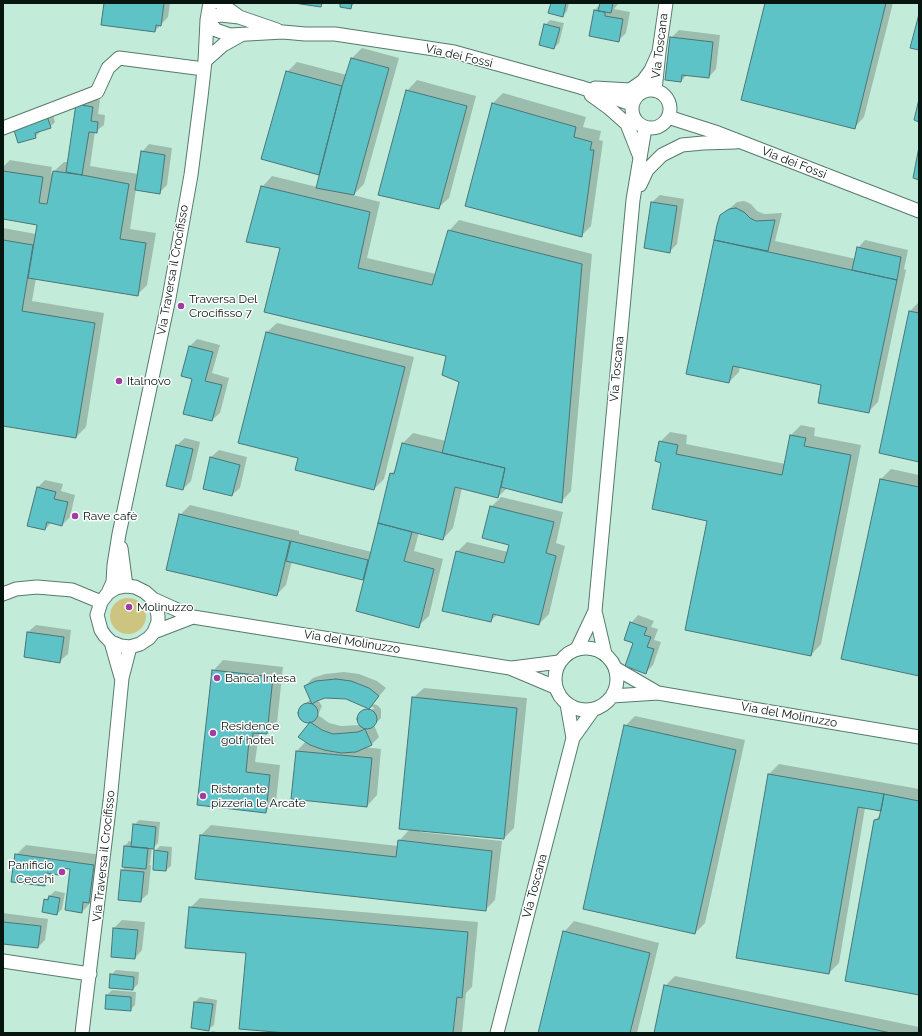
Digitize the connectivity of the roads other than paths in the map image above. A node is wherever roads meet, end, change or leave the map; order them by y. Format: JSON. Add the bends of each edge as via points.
{"nodes":[{"id":1,"x":210,"y":3,"type":"edge"},
{"id":2,"x":220,"y":3,"type":"edge"},
{"id":3,"x":666,"y":3,"type":"edge"},
{"id":4,"x":239,"y":17,"type":"junction"},
{"id":5,"x":207,"y":20,"type":"junction"},
{"id":6,"x":282,"y":32,"type":"junction"},
{"id":7,"x":241,"y":35,"type":"junction"},
{"id":8,"x":659,"y":52,"type":"junction"},
{"id":9,"x":205,"y":65,"type":"junction"},
{"id":10,"x":580,"y":87,"type":"junction"},
{"id":11,"x":655,"y":90,"type":"junction"},
{"id":12,"x":632,"y":104,"type":"junction"},
{"id":13,"x":668,"y":117,"type":"junction"},
{"id":14,"x":3,"y":128,"type":"edge"},
{"id":15,"x":645,"y":128,"type":"junction"},
{"id":16,"x":742,"y":142,"type":"junction"},
{"id":17,"x":640,"y":157,"type":"junction"},
{"id":18,"x":633,"y":200,"type":"junction"},
{"id":19,"x":919,"y":211,"type":"edge"},
{"id":20,"x":119,"y":534,"type":"junction"},
{"id":21,"x":126,"y":586,"type":"junction"},
{"id":22,"x":3,"y":594,"type":"edge"},
{"id":23,"x":104,"y":598,"type":"junction"},
{"id":24,"x":153,"y":599,"type":"junction"},
{"id":25,"x":595,"y":612,"type":"junction"},
{"id":26,"x":193,"y":617,"type":"junction"},
{"id":27,"x":154,"y":632,"type":"junction"},
{"id":28,"x":111,"y":642,"type":"junction"},
{"id":29,"x":130,"y":646,"type":"junction"},
{"id":30,"x":577,"y":649,"type":"junction"},
{"id":31,"x":605,"y":654,"type":"junction"},
{"id":32,"x":560,"y":662,"type":"junction"},
{"id":33,"x":510,"y":668,"type":"junction"},
{"id":34,"x":615,"y":668,"type":"junction"},
{"id":35,"x":122,"y":678,"type":"junction"},
{"id":36,"x":555,"y":687,"type":"junction"},
{"id":37,"x":658,"y":693,"type":"junction"},
{"id":38,"x":612,"y":696,"type":"junction"},
{"id":39,"x":567,"y":704,"type":"junction"},
{"id":40,"x":592,"y":710,"type":"junction"},
{"id":41,"x":919,"y":737,"type":"edge"},
{"id":42,"x":573,"y":738,"type":"junction"},
{"id":43,"x":3,"y":961,"type":"edge"},
{"id":44,"x":90,"y":974,"type":"junction"},
{"id":45,"x":82,"y":1033,"type":"edge"},
{"id":46,"x":497,"y":1033,"type":"edge"}],
"edges":[{"from":1,"to":5,"type":"street","name":"Via Traversa il Crocifisso"},
{"from":2,"to":4,"type":"street","name":"Via dei Fossi"},
{"from":3,"to":8,"type":"street","name":"Via Toscana"},
{"from":4,"to":5,"type":"street","name":"Via dei Fossi","via":[[221,15]]},
{"from":4,"to":6,"type":"street","name":"Via dei Fossi"},
{"from":5,"to":7,"type":"street","name":"Via dei Fossi","via":[[222,33]]},
{"from":5,"to":9,"type":"street","name":"Via Traversa il Crocifisso"},
{"from":6,"to":7,"type":"street","name":"Via dei Fossi"},
{"from":6,"to":10,"type":"street","name":"Via dei Fossi","via":[[335,34],[454,52]]},
{"from":7,"to":9,"type":"street","name":"Via dei Fossi","via":[[223,45]]},
{"from":8,"to":10,"type":"street","via":[[652,70],[643,81],[630,90]]},
{"from":8,"to":11,"type":"street","name":"Via Toscana"},
{"from":9,"to":14,"type":"street","via":[[119,58],[108,68],[97,92]]},
{"from":9,"to":20,"type":"street","name":"Via Traversa il Crocifisso","via":[[190,175],[170,291]]},
{"from":10,"to":12,"type":"street","name":"Via dei Fossi"},
{"from":10,"to":17,"type":"street","via":[[627,124]]},
{"from":11,"to":12,"type":"street","via":[[638,94]]},
{"from":11,"to":13,"type":"street","via":[[668,100]]},
{"from":12,"to":15,"type":"street","via":[[631,110],[636,121]]},
{"from":13,"to":15,"type":"street","via":[[662,125]]},
{"from":13,"to":16,"type":"street","name":"Via dei Fossi"},
{"from":15,"to":17,"type":"street","name":"Via Toscana"},
{"from":16,"to":18,"type":"street","via":[[682,145],[662,155],[647,170]]},
{"from":16,"to":19,"type":"street","name":"Via dei Fossi"},
{"from":17,"to":18,"type":"street","name":"Via Toscana"},
{"from":18,"to":25,"type":"street","name":"Via Toscana"},
{"from":20,"to":21,"type":"street","name":"Via Traversa il Crocifisso"},
{"from":20,"to":23,"type":"street","name":"Via Traversa il Crocifisso","via":[[113,582]]},
{"from":21,"to":23,"type":"street","via":[[116,588]]},
{"from":21,"to":24,"type":"street","via":[[135,587]]},
{"from":22,"to":23,"type":"street","via":[[16,589],[37,587],[72,590]]},
{"from":23,"to":28,"type":"street","name":"Via Traversa il Crocifisso","via":[[97,616],[105,636]]},
{"from":24,"to":26,"type":"street","name":"Via del Molinuzzo"},
{"from":24,"to":27,"type":"street","via":[[158,616]]},
{"from":25,"to":30,"type":"street","name":"Via Toscana"},
{"from":25,"to":31,"type":"street","name":"Via Toscana"},
{"from":26,"to":27,"type":"street"},
{"from":26,"to":33,"type":"street","name":"Via del Molinuzzo"},
{"from":27,"to":29,"type":"street","via":[[140,644]]},
{"from":28,"to":29,"type":"street"},
{"from":28,"to":35,"type":"street","name":"Via Traversa il Crocifisso"},
{"from":29,"to":35,"type":"street","name":"Via Traversa il Crocifisso"},
{"from":30,"to":31,"type":"street","via":[[587,647]]},
{"from":30,"to":32,"type":"street","via":[[564,656]]},
{"from":31,"to":34,"type":"street"},
{"from":32,"to":33,"type":"street","name":"Via del Molinuzzo"},
{"from":32,"to":36,"type":"street","via":[[555,674]]},
{"from":33,"to":36,"type":"street","name":"Via del Molinuzzo"},
{"from":34,"to":37,"type":"street","name":"Via del Molinuzzo"},
{"from":34,"to":38,"type":"street","via":[[616,687]]},
{"from":35,"to":44,"type":"street","name":"Via Traversa il Crocifisso"},
{"from":36,"to":39,"type":"street"},
{"from":37,"to":38,"type":"street","name":"Via del Molinuzzo"},
{"from":37,"to":41,"type":"street","name":"Via del Molinuzzo"},
{"from":38,"to":40,"type":"street","via":[[600,707]]},
{"from":39,"to":40,"type":"street","via":[[574,708]]},
{"from":39,"to":42,"type":"street","name":"Via Toscana"},
{"from":40,"to":42,"type":"street","name":"Via Toscana"},
{"from":42,"to":46,"type":"street","name":"Via Toscana"},
{"from":43,"to":44,"type":"street"},
{"from":44,"to":45,"type":"street","name":"Via Traversa il Crocifisso"}]}
